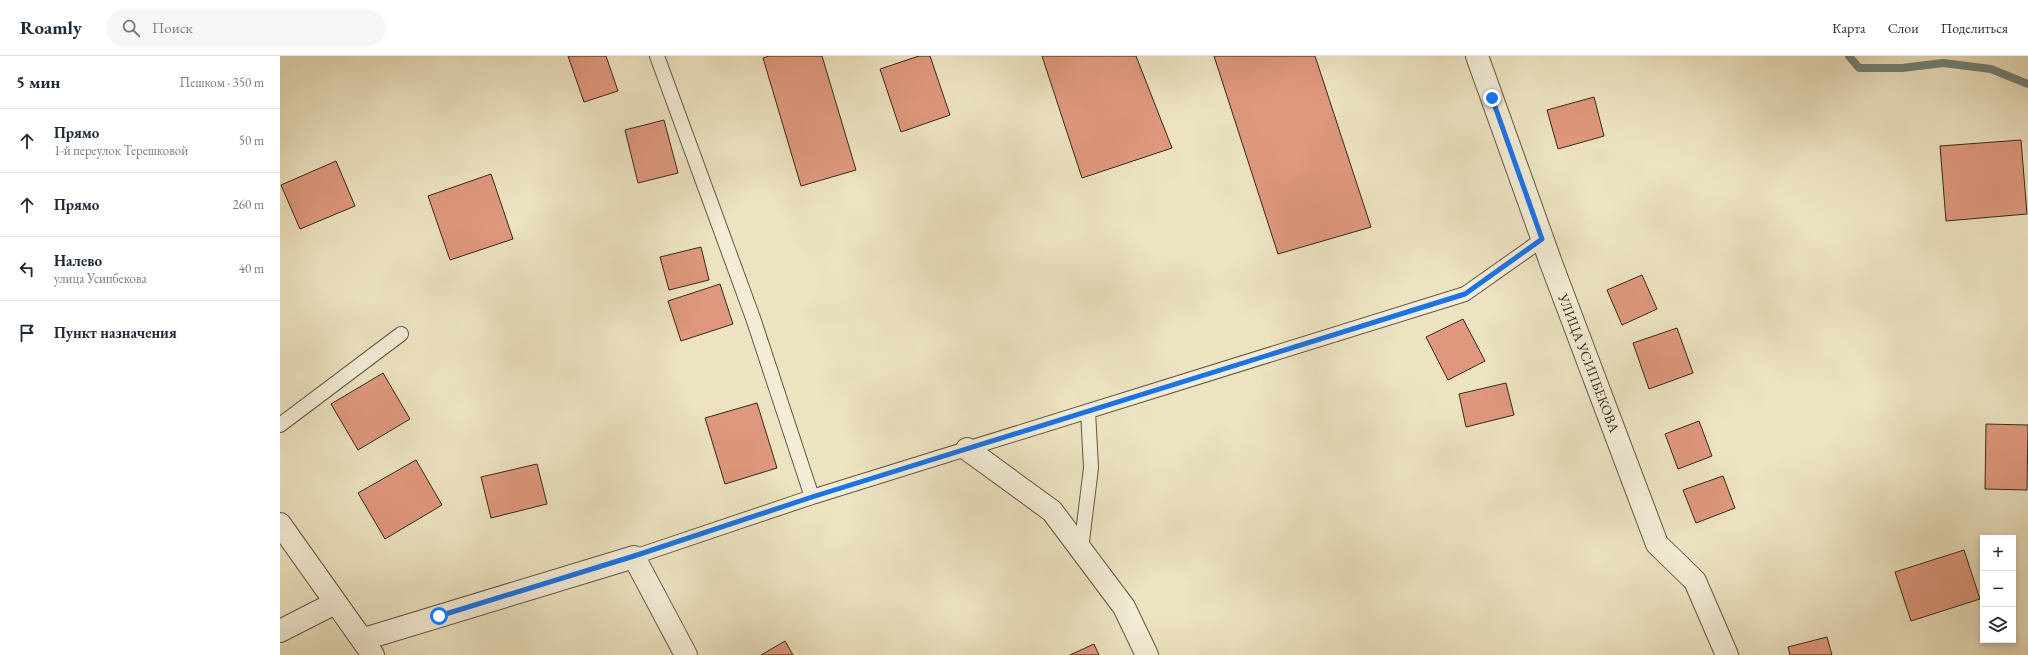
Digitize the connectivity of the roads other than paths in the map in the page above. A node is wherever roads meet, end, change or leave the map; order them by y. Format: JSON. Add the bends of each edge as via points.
{"nodes":[{"id":1,"x":657,"y":56,"type":"edge"},
{"id":2,"x":1477,"y":56,"type":"edge"},
{"id":3,"x":1542,"y":239,"type":"junction"},
{"id":4,"x":402,"y":334,"type":"dead end"},
{"id":5,"x":1088,"y":411,"type":"junction"},
{"id":6,"x":280,"y":425,"type":"edge"},
{"id":7,"x":967,"y":449,"type":"junction"},
{"id":8,"x":812,"y":497,"type":"junction"},
{"id":9,"x":280,"y":524,"type":"edge"},
{"id":10,"x":1081,"y":549,"type":"junction"},
{"id":11,"x":634,"y":556,"type":"junction"},
{"id":12,"x":335,"y":603,"type":"junction"},
{"id":13,"x":280,"y":631,"type":"edge"},
{"id":14,"x":369,"y":647,"type":"edge"},
{"id":15,"x":686,"y":655,"type":"edge"},
{"id":16,"x":1147,"y":655,"type":"edge"},
{"id":17,"x":1727,"y":655,"type":"edge"}],
"edges":[{"from":1,"to":8,"type":"lane","via":[[752,318]]},
{"from":2,"to":3,"type":"street","name":"УЛИЦА УСИПБЕКОВА"},
{"from":3,"to":5,"type":"lane","via":[[1465,294]]},
{"from":3,"to":17,"type":"street","name":"УЛИЦА УСИПБЕКОВА","via":[[1658,544],[1695,581]]},
{"from":4,"to":6,"type":"lane"},
{"from":5,"to":7,"type":"lane"},
{"from":5,"to":10,"type":"lane","via":[[1091,468]]},
{"from":7,"to":8,"type":"lane"},
{"from":7,"to":10,"type":"street","via":[[1052,511]]},
{"from":8,"to":11,"type":"lane"},
{"from":9,"to":12,"type":"street"},
{"from":10,"to":16,"type":"street","via":[[1124,607]]},
{"from":11,"to":14,"type":"street"},
{"from":11,"to":15,"type":"street"},
{"from":12,"to":13,"type":"street"},
{"from":12,"to":14,"type":"street"}]}
